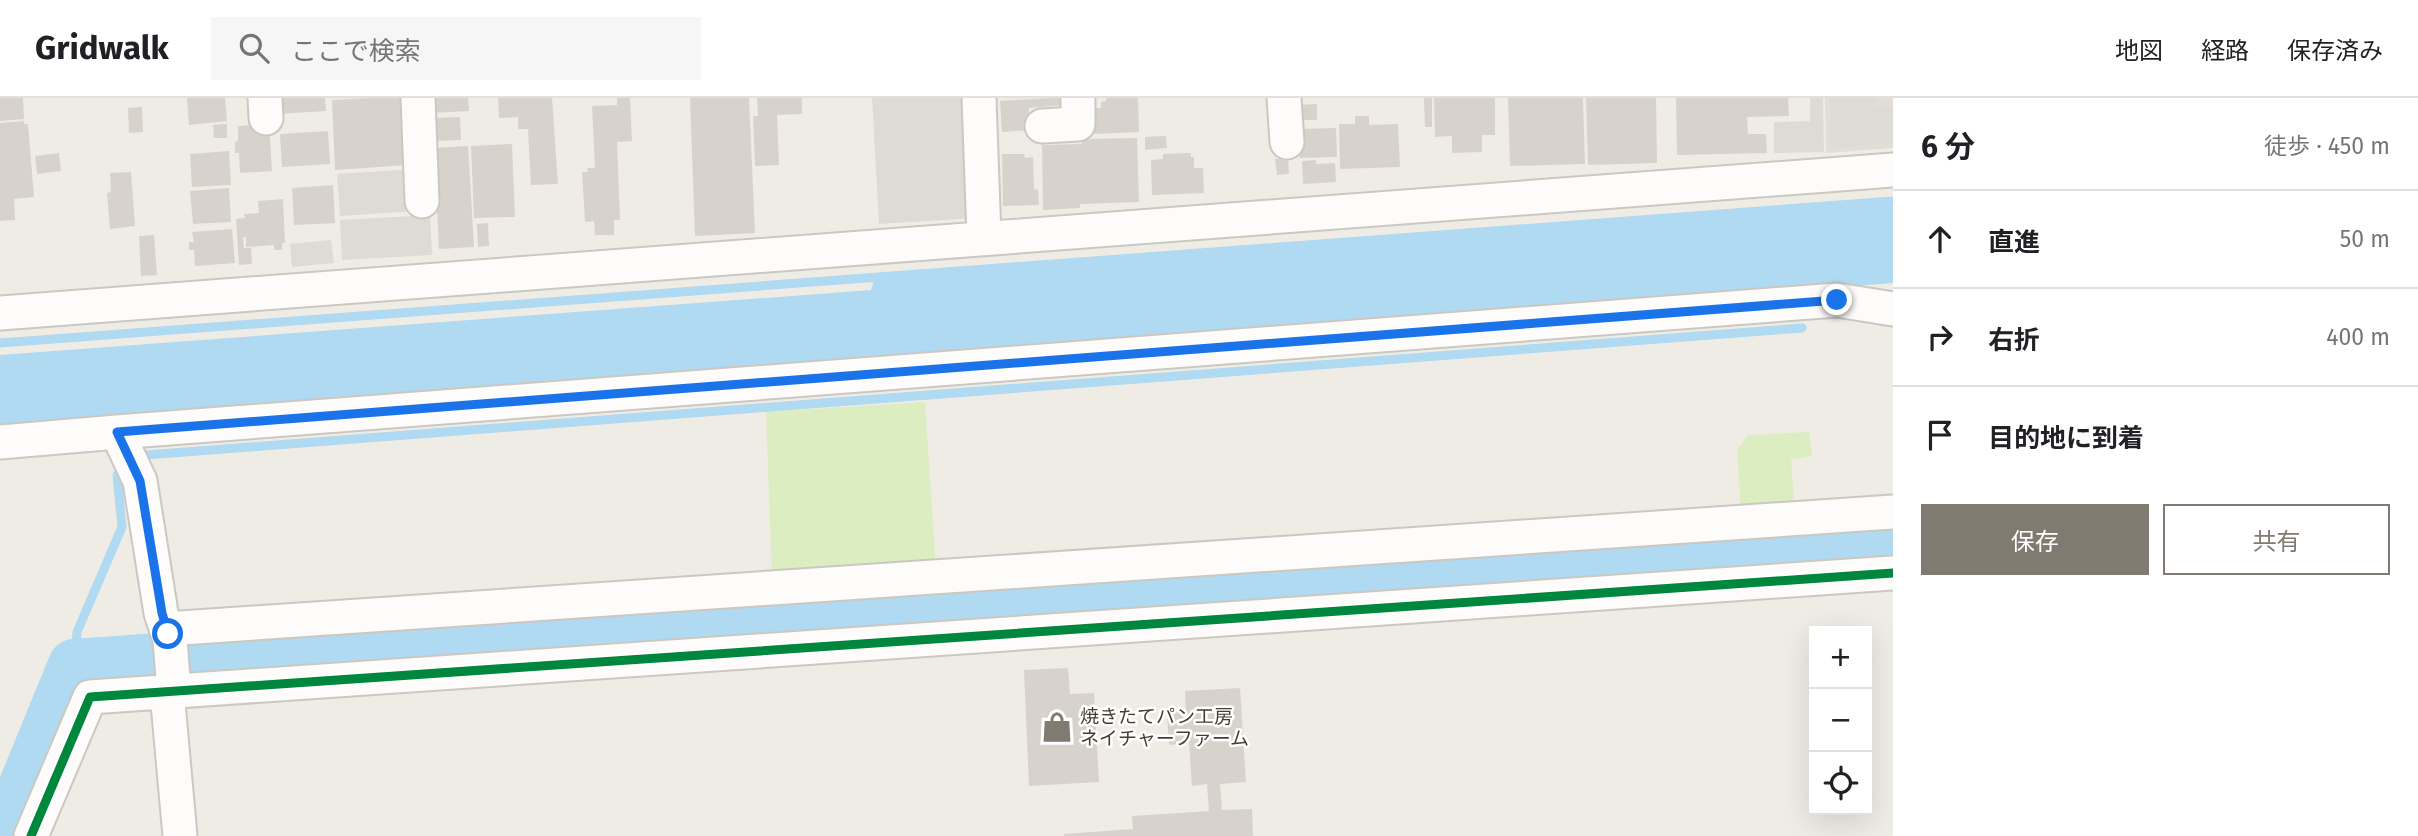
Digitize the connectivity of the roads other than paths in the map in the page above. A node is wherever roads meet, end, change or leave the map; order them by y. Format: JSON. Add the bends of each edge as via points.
{"nodes":[{"id":1,"x":418,"y":98,"type":"edge"},
{"id":2,"x":979,"y":98,"type":"edge"},
{"id":3,"x":1078,"y":98,"type":"edge"},
{"id":4,"x":1284,"y":98,"type":"edge"},
{"id":5,"x":1042,"y":126,"type":"dead end"},
{"id":6,"x":1287,"y":142,"type":"dead end"},
{"id":7,"x":1893,"y":170,"type":"edge"},
{"id":8,"x":422,"y":201,"type":"dead end"},
{"id":9,"x":984,"y":237,"type":"junction"},
{"id":10,"x":1893,"y":309,"type":"edge"},
{"id":11,"x":0,"y":313,"type":"edge"},
{"id":12,"x":0,"y":442,"type":"edge"},
{"id":13,"x":128,"y":453,"type":"junction"},
{"id":14,"x":1893,"y":512,"type":"edge"},
{"id":15,"x":1893,"y":573,"type":"edge"},
{"id":16,"x":168,"y":634,"type":"junction"},
{"id":17,"x":171,"y":687,"type":"junction"},
{"id":18,"x":32,"y":836,"type":"edge"},
{"id":19,"x":180,"y":836,"type":"edge"}],
"edges":[{"from":1,"to":8,"type":"street"},
{"from":2,"to":9,"type":"street"},
{"from":3,"to":5,"type":"street","via":[[1078,124]]},
{"from":4,"to":6,"type":"street"},
{"from":7,"to":9,"type":"street"},
{"from":9,"to":11,"type":"street"},
{"from":10,"to":13,"type":"street","via":[[1837,300]]},
{"from":12,"to":13,"type":"street"},
{"from":13,"to":16,"type":"street"},
{"from":14,"to":16,"type":"street"},
{"from":15,"to":17,"type":"street"},
{"from":16,"to":17,"type":"street"},
{"from":17,"to":18,"type":"street","via":[[90,696]]},
{"from":17,"to":19,"type":"street"}]}
